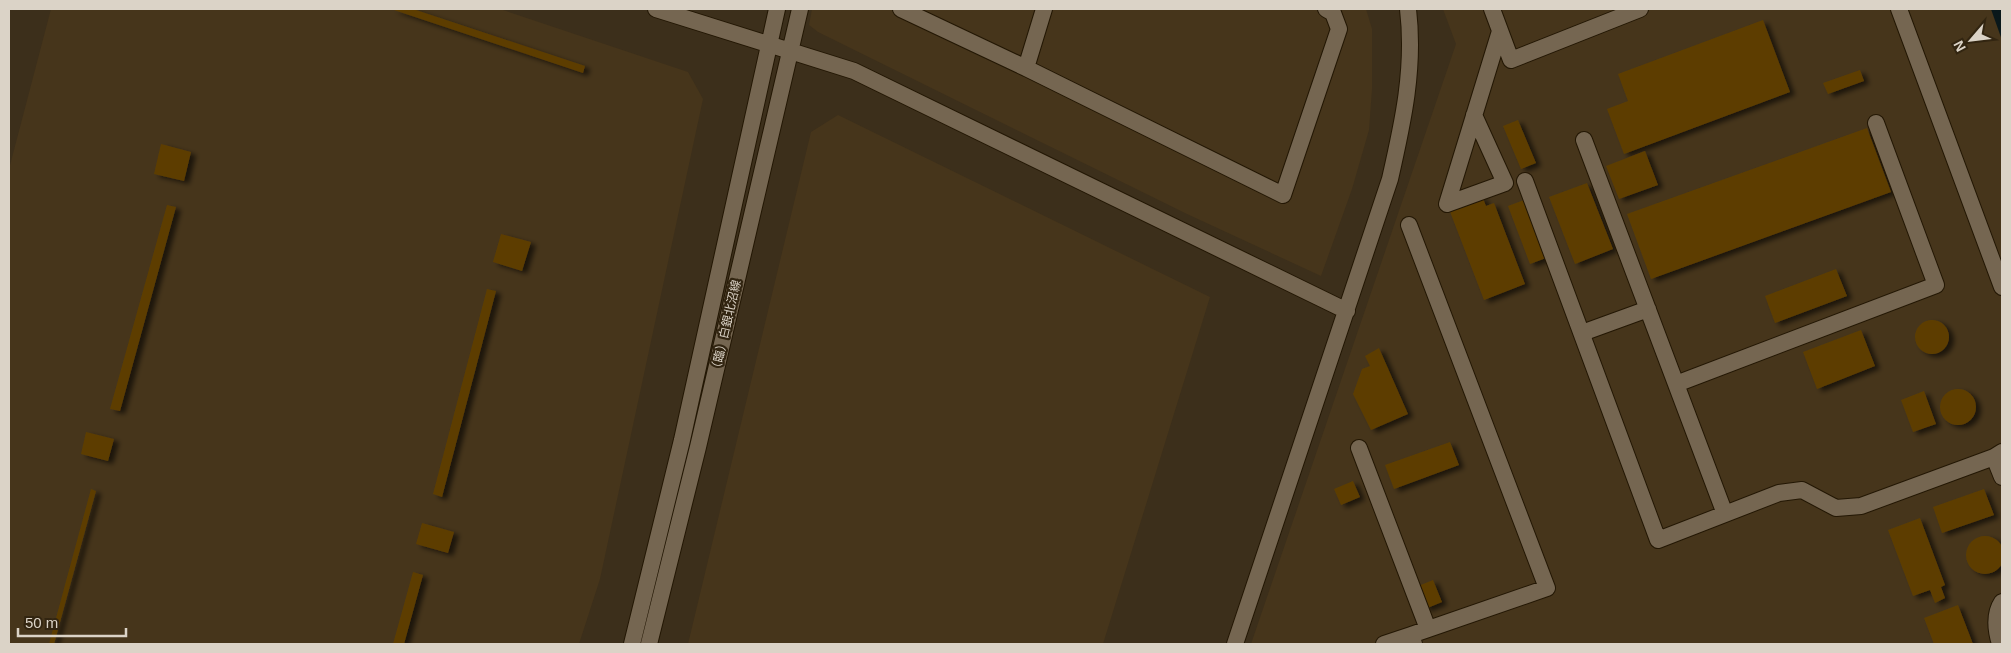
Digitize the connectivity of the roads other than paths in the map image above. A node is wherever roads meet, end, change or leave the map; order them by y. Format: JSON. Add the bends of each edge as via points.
{"nodes":[{"id":1,"x":656,"y":9,"type":"edge"},
{"id":2,"x":777,"y":9,"type":"edge"},
{"id":3,"x":800,"y":9,"type":"edge"},
{"id":4,"x":901,"y":9,"type":"edge"},
{"id":5,"x":1044,"y":9,"type":"edge"},
{"id":6,"x":1326,"y":9,"type":"edge"},
{"id":7,"x":1408,"y":9,"type":"edge"},
{"id":8,"x":1492,"y":9,"type":"edge"},
{"id":9,"x":1640,"y":9,"type":"edge"},
{"id":10,"x":1899,"y":9,"type":"edge"},
{"id":11,"x":1500,"y":31,"type":"junction"},
{"id":12,"x":768,"y":44,"type":"junction"},
{"id":13,"x":790,"y":51,"type":"junction"},
{"id":14,"x":1026,"y":68,"type":"junction"},
{"id":15,"x":1474,"y":115,"type":"junction"},
{"id":16,"x":1876,"y":123,"type":"dead end"},
{"id":17,"x":1584,"y":140,"type":"dead end"},
{"id":18,"x":1525,"y":181,"type":"dead end"},
{"id":19,"x":1409,"y":225,"type":"dead end"},
{"id":20,"x":2002,"y":287,"type":"edge"},
{"id":21,"x":1648,"y":310,"type":"junction"},
{"id":22,"x":1347,"y":312,"type":"junction"},
{"id":23,"x":1582,"y":333,"type":"junction"},
{"id":24,"x":1676,"y":384,"type":"junction"},
{"id":25,"x":1359,"y":448,"type":"dead end"},
{"id":26,"x":1998,"y":454,"type":"edge"},
{"id":27,"x":2002,"y":477,"type":"edge"},
{"id":28,"x":1725,"y":514,"type":"junction"},
{"id":29,"x":2002,"y":602,"type":"edge"},
{"id":30,"x":1428,"y":629,"type":"junction"},
{"id":31,"x":1413,"y":640,"type":"edge"},
{"id":32,"x":632,"y":644,"type":"edge"},
{"id":33,"x":649,"y":644,"type":"edge"},
{"id":34,"x":1235,"y":644,"type":"edge"},
{"id":35,"x":1384,"y":644,"type":"edge"},
{"id":36,"x":2000,"y":644,"type":"edge"}],
"edges":[{"from":1,"to":12,"type":"street"},
{"from":2,"to":12,"type":"street","name":"（臨）白銀北沼線"},
{"from":3,"to":13,"type":"street","name":"（臨）白銀北沼線"},
{"from":4,"to":14,"type":"street"},
{"from":5,"to":14,"type":"street"},
{"from":6,"to":14,"type":"street","via":[[1333,12],[1339,29],[1283,195]]},
{"from":7,"to":22,"type":"street","via":[[1411,39],[1405,110],[1390,179]]},
{"from":8,"to":11,"type":"street"},
{"from":9,"to":11,"type":"street","via":[[1511,60]]},
{"from":10,"to":20,"type":"street"},
{"from":11,"to":15,"type":"street"},
{"from":12,"to":13,"type":"street"},
{"from":12,"to":32,"type":"street","name":"（臨）白銀北沼線","via":[[682,440]]},
{"from":13,"to":22,"type":"street","via":[[854,71]]},
{"from":13,"to":33,"type":"street","name":"（臨）白銀北沼線"},
{"from":15,"to":15,"type":"street","via":[[1453,186],[1447,204],[1505,183]]},
{"from":16,"to":24,"type":"street","via":[[1936,285]]},
{"from":17,"to":21,"type":"street"},
{"from":18,"to":23,"type":"street"},
{"from":19,"to":30,"type":"street","via":[[1547,588]]},
{"from":21,"to":23,"type":"street"},
{"from":21,"to":24,"type":"street"},
{"from":22,"to":34,"type":"street"},
{"from":23,"to":28,"type":"street","via":[[1658,540]]},
{"from":24,"to":28,"type":"street"},
{"from":25,"to":30,"type":"street"},
{"from":26,"to":27,"type":"street"},
{"from":26,"to":28,"type":"street","via":[[1861,506],[1836,508],[1802,490],[1779,493]]},
{"from":29,"to":36,"type":"street","via":[[1996,631]]},
{"from":30,"to":31,"type":"street"},
{"from":31,"to":35,"type":"street"}]}
